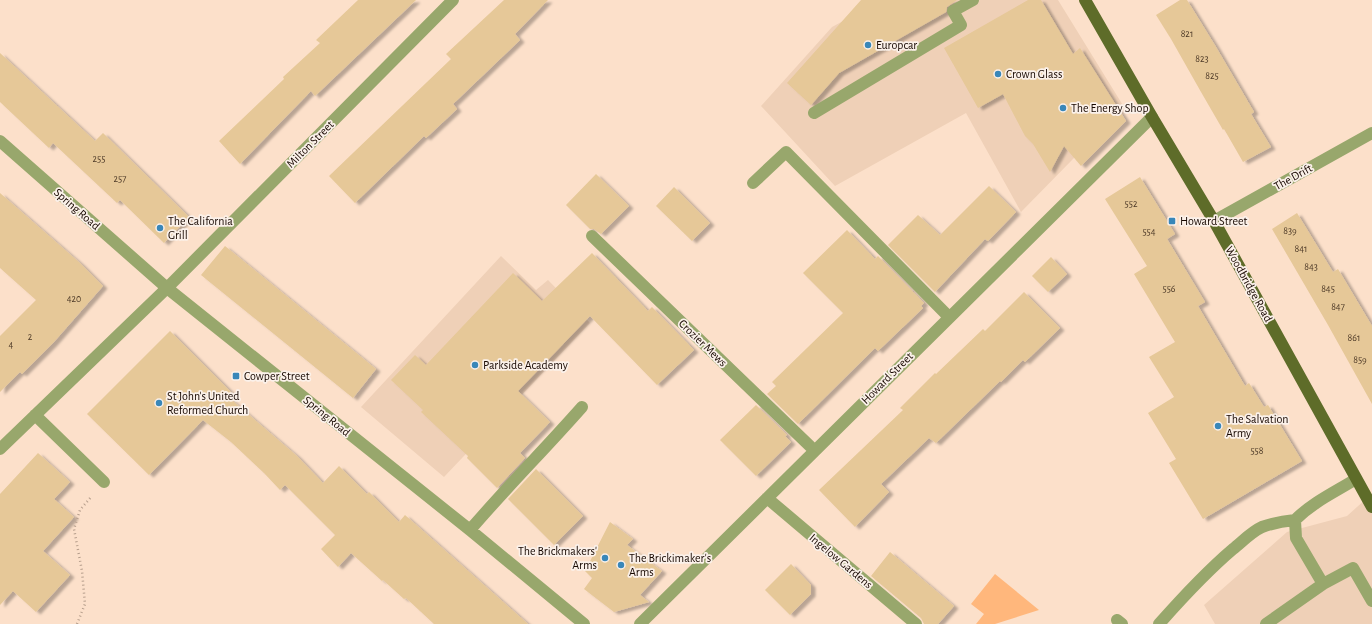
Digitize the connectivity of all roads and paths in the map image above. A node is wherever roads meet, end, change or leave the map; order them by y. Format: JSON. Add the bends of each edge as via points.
{"nodes":[{"id":1,"x":453,"y":0,"type":"edge"},
{"id":2,"x":973,"y":0,"type":"edge"},
{"id":3,"x":1085,"y":0,"type":"edge"},
{"id":4,"x":814,"y":113,"type":"dead end"},
{"id":5,"x":1152,"y":117,"type":"junction"},
{"id":6,"x":1372,"y":133,"type":"edge"},
{"id":7,"x":0,"y":141,"type":"edge"},
{"id":8,"x":753,"y":183,"type":"dead end"},
{"id":9,"x":1214,"y":221,"type":"junction"},
{"id":10,"x":592,"y":236,"type":"dead end"},
{"id":11,"x":167,"y":288,"type":"junction"},
{"id":12,"x":949,"y":317,"type":"junction"},
{"id":13,"x":582,"y":407,"type":"dead end"},
{"id":14,"x":35,"y":415,"type":"junction"},
{"id":15,"x":0,"y":449,"type":"edge"},
{"id":16,"x":814,"y":450,"type":"junction"},
{"id":17,"x":1356,"y":479,"type":"junction"},
{"id":18,"x":104,"y":482,"type":"joint"},
{"id":19,"x":767,"y":498,"type":"junction"},
{"id":20,"x":1372,"y":507,"type":"edge"},
{"id":21,"x":1295,"y":520,"type":"junction"},
{"id":22,"x":470,"y":530,"type":"junction"},
{"id":23,"x":1323,"y":584,"type":"junction"},
{"id":24,"x":1372,"y":601,"type":"edge"},
{"id":25,"x":77,"y":624,"type":"edge"},
{"id":26,"x":584,"y":624,"type":"edge"},
{"id":27,"x":640,"y":624,"type":"edge"},
{"id":28,"x":916,"y":624,"type":"edge"},
{"id":29,"x":1159,"y":624,"type":"edge"},
{"id":30,"x":1266,"y":624,"type":"edge"}],
"edges":[{"from":1,"to":11,"type":"street","name":"Milton Street"},
{"from":2,"to":4,"type":"street","via":[[953,11],[961,25]]},
{"from":3,"to":5,"type":"main road","name":"Woodbridge Road"},
{"from":5,"to":9,"type":"main road","name":"Woodbridge Road"},
{"from":5,"to":12,"type":"street","name":"Howard Street"},
{"from":6,"to":9,"type":"street","name":"The Drift"},
{"from":7,"to":11,"type":"street","name":"Spring Road"},
{"from":8,"to":12,"type":"street","via":[[786,152]]},
{"from":9,"to":17,"type":"main road","name":"Woodbridge Road"},
{"from":10,"to":16,"type":"street","name":"Crozier Mews"},
{"from":11,"to":14,"type":"street"},
{"from":11,"to":22,"type":"street","name":"Spring Road"},
{"from":12,"to":16,"type":"street","name":"Howard Street"},
{"from":13,"to":22,"type":"street"},
{"from":14,"to":15,"type":"street"},
{"from":14,"to":18,"type":"street"},
{"from":16,"to":19,"type":"street","name":"Howard Street"},
{"from":17,"to":20,"type":"main road","name":"Woodbridge Road"},
{"from":17,"to":21,"type":"street","via":[[1319,500]]},
{"from":18,"to":25,"type":"path","via":[[80,510],[74,529],[85,604]]},
{"from":19,"to":27,"type":"street","name":"Howard Street"},
{"from":19,"to":28,"type":"street","name":"Ingelow Gardens"},
{"from":21,"to":23,"type":"street","via":[[1296,538]]},
{"from":21,"to":29,"type":"street","via":[[1261,528],[1245,539],[1222,558]]},
{"from":22,"to":26,"type":"street","name":"Spring Road"},
{"from":23,"to":24,"type":"street","via":[[1353,568]]},
{"from":23,"to":30,"type":"street"}]}
